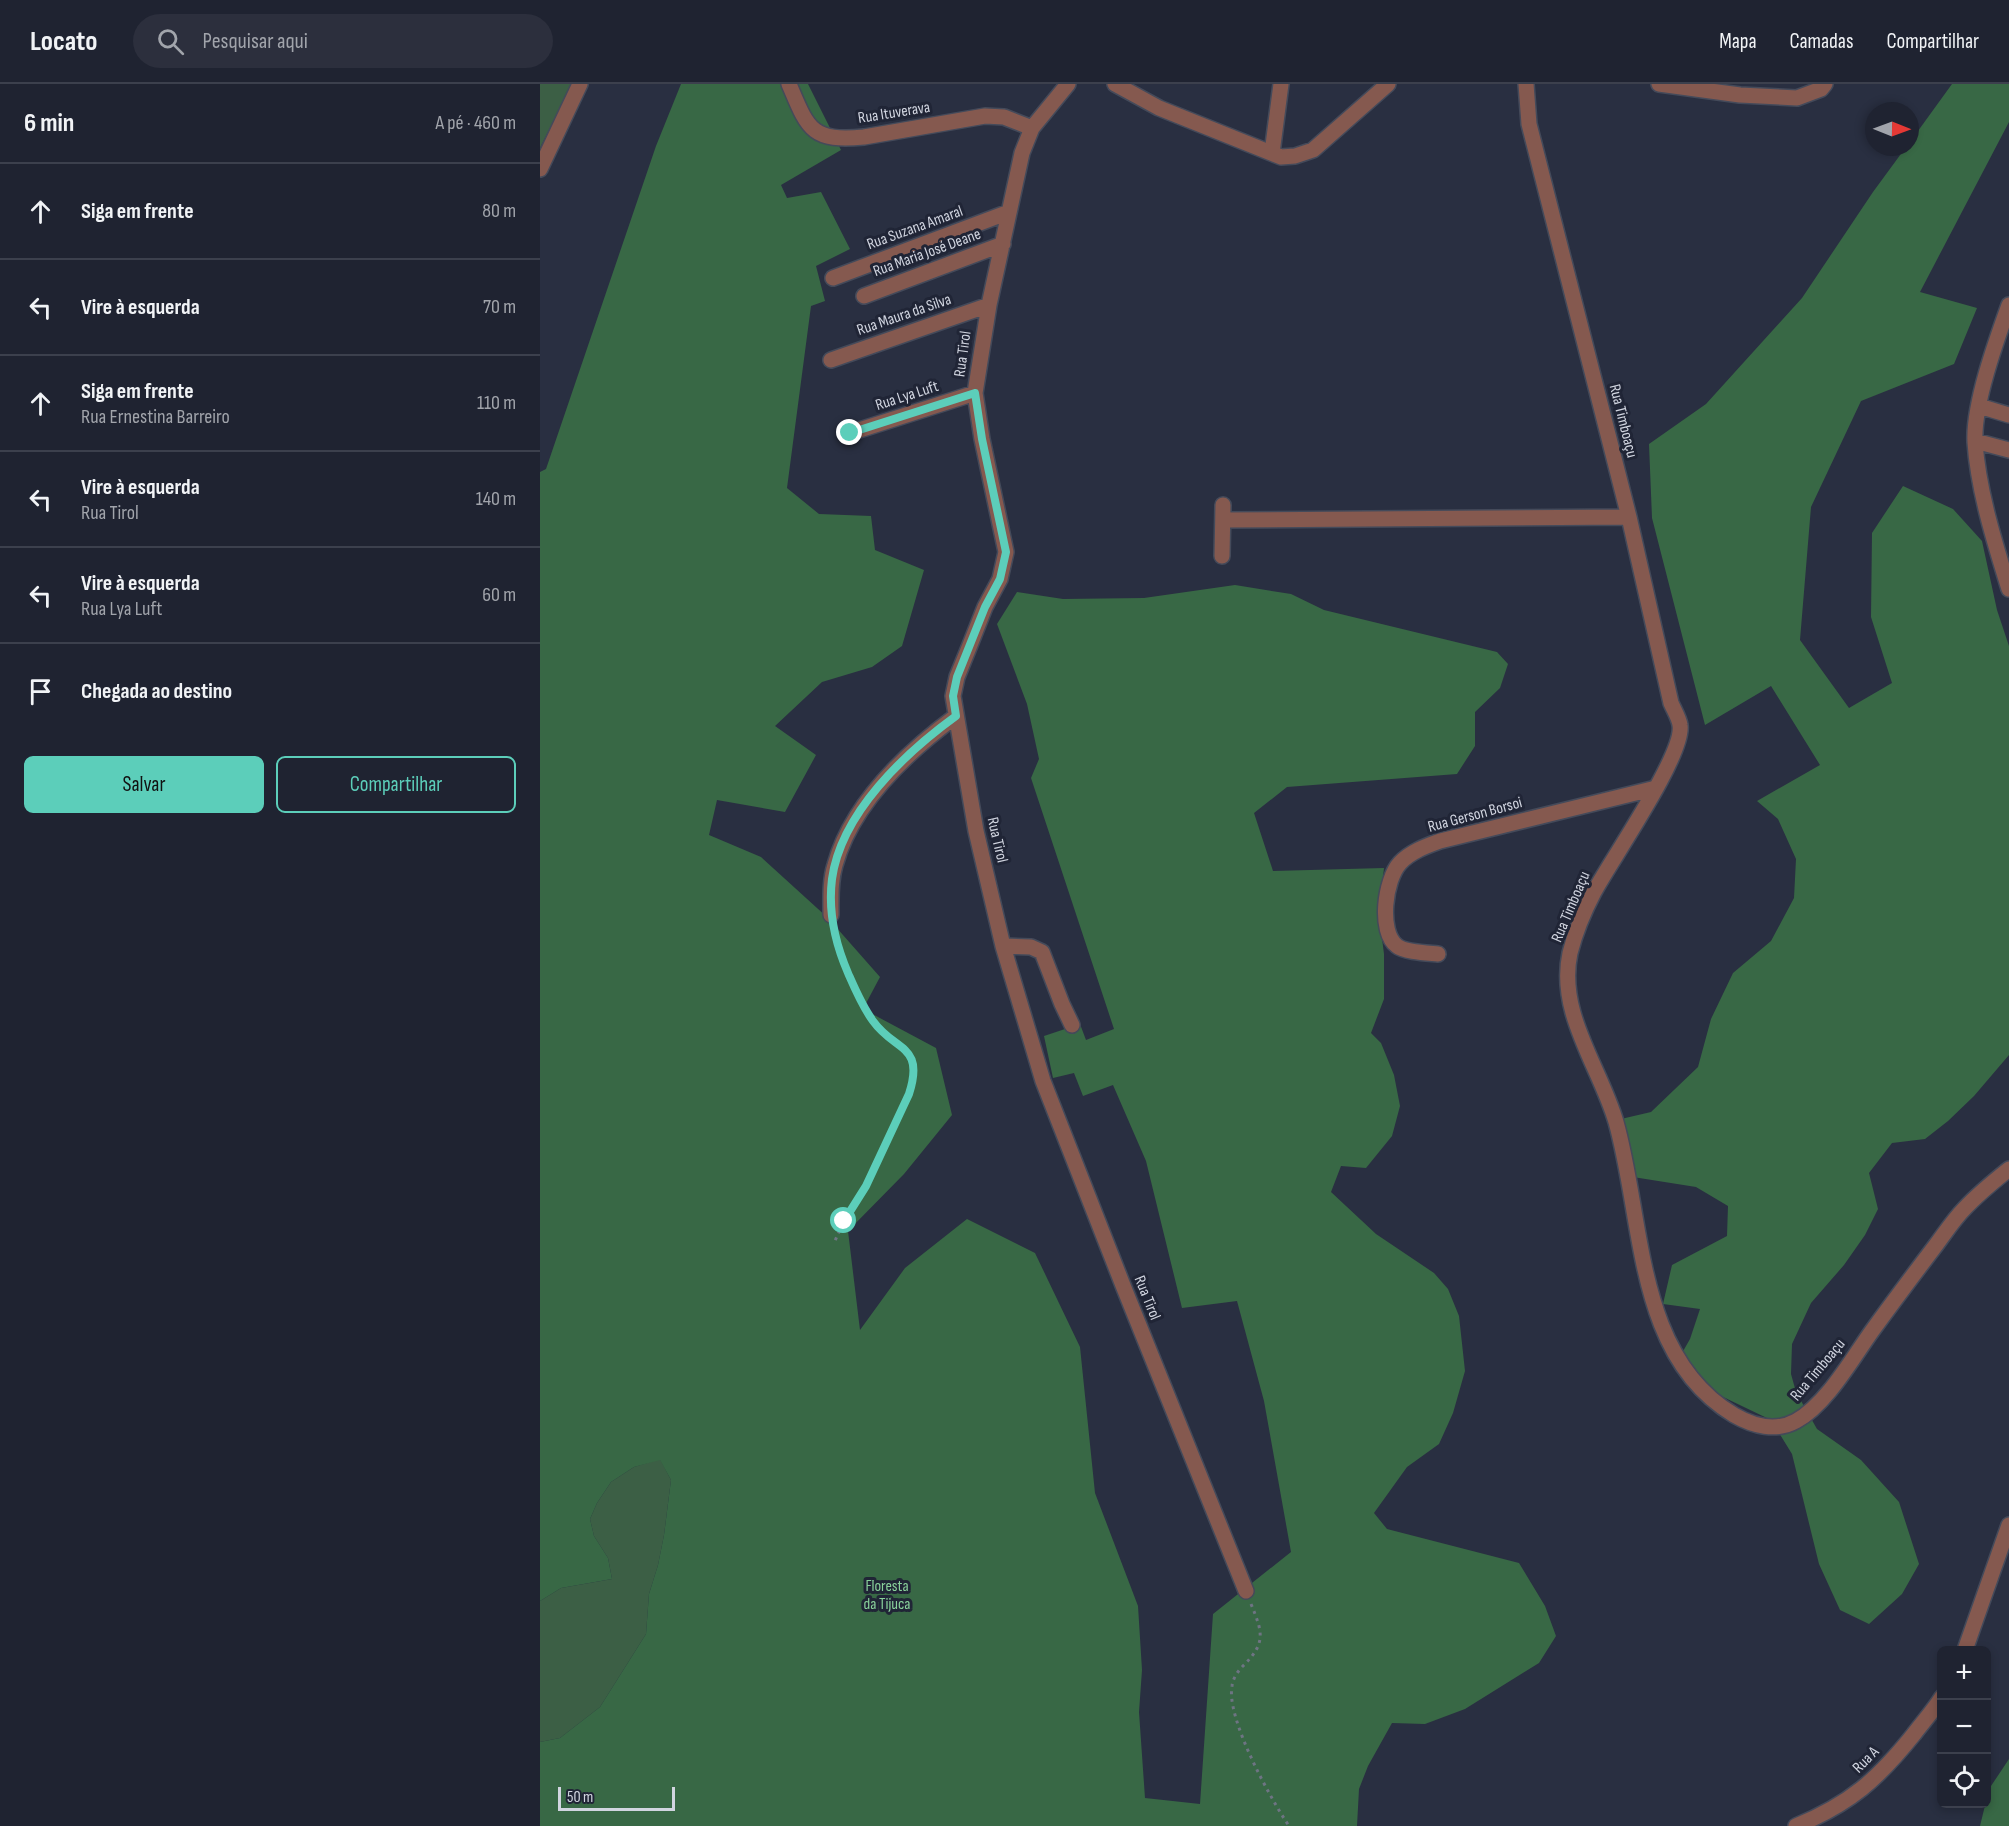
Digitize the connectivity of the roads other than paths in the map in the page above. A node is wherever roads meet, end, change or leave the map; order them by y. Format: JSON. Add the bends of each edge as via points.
{"nodes":[{"id":1,"x":580,"y":84,"type":"edge"},
{"id":2,"x":789,"y":84,"type":"edge"},
{"id":3,"x":1068,"y":84,"type":"edge"},
{"id":4,"x":1115,"y":84,"type":"edge"},
{"id":5,"x":1281,"y":84,"type":"edge"},
{"id":6,"x":1388,"y":84,"type":"edge"},
{"id":7,"x":1526,"y":84,"type":"edge"},
{"id":8,"x":1825,"y":84,"type":"edge"},
{"id":9,"x":1668,"y":85,"type":"edge"},
{"id":10,"x":1032,"y":128,"type":"junction"},
{"id":11,"x":1272,"y":153,"type":"junction"},
{"id":12,"x":540,"y":169,"type":"edge"},
{"id":13,"x":1009,"y":212,"type":"junction"},
{"id":14,"x":1003,"y":244,"type":"junction"},
{"id":15,"x":833,"y":278,"type":"dead end"},
{"id":16,"x":864,"y":296,"type":"dead end"},
{"id":17,"x":989,"y":305,"type":"junction"},
{"id":18,"x":2009,"y":305,"type":"edge"},
{"id":19,"x":2004,"y":334,"type":"edge"},
{"id":20,"x":831,"y":360,"type":"dead end"},
{"id":21,"x":975,"y":393,"type":"junction"},
{"id":22,"x":1979,"y":406,"type":"junction"},
{"id":23,"x":2009,"y":415,"type":"edge"},
{"id":24,"x":850,"y":433,"type":"dead end"},
{"id":25,"x":1975,"y":441,"type":"junction"},
{"id":26,"x":2009,"y":450,"type":"edge"},
{"id":27,"x":1629,"y":517,"type":"junction"},
{"id":28,"x":1222,"y":556,"type":"dead end"},
{"id":29,"x":2009,"y":589,"type":"edge"},
{"id":30,"x":956,"y":716,"type":"junction"},
{"id":31,"x":1656,"y":788,"type":"junction"},
{"id":32,"x":831,"y":915,"type":"road end"},
{"id":33,"x":1003,"y":946,"type":"junction"},
{"id":34,"x":1437,"y":954,"type":"dead end"},
{"id":35,"x":1072,"y":1025,"type":"dead end"},
{"id":36,"x":2009,"y":1169,"type":"edge"},
{"id":37,"x":2009,"y":1525,"type":"edge"},
{"id":38,"x":1246,"y":1592,"type":"road end"},
{"id":39,"x":1966,"y":1646,"type":"edge"},
{"id":40,"x":1939,"y":1700,"type":"edge"},
{"id":41,"x":1796,"y":1826,"type":"edge"}],
"edges":[{"from":1,"to":12,"type":"street"},
{"from":2,"to":10,"type":"street","name":"Rua Ituverava","via":[[812,130],[827,137],[864,137],[985,116],[1004,117]]},
{"from":3,"to":10,"type":"street","name":"Rua Tirol"},
{"from":4,"to":11,"type":"street","via":[[1159,108]]},
{"from":5,"to":11,"type":"street"},
{"from":6,"to":11,"type":"street","via":[[1313,150],[1295,156]]},
{"from":7,"to":27,"type":"street","name":"Rua Timboaçu","via":[[1529,124]]},
{"from":8,"to":9,"type":"street","via":[[1797,98]]},
{"from":10,"to":13,"type":"street","name":"Rua Tirol","via":[[1022,153]]},
{"from":13,"to":14,"type":"street","name":"Rua Tirol"},
{"from":13,"to":15,"type":"street","name":"Rua Suzana Amaral"},
{"from":14,"to":16,"type":"street","name":"Rua Maria José Deane"},
{"from":14,"to":17,"type":"street","name":"Rua Tirol"},
{"from":17,"to":20,"type":"street","name":"Rua Maura da Silva"},
{"from":17,"to":21,"type":"street","name":"Rua Tirol"},
{"from":18,"to":19,"type":"street"},
{"from":19,"to":22,"type":"street"},
{"from":21,"to":24,"type":"street","name":"Rua Lya Luft"},
{"from":21,"to":30,"type":"street","name":"Rua Tirol","via":[[1006,552],[1000,579],[957,677],[953,696]]},
{"from":22,"to":23,"type":"street"},
{"from":22,"to":25,"type":"street"},
{"from":25,"to":26,"type":"street"},
{"from":25,"to":29,"type":"street","via":[[1981,483]]},
{"from":27,"to":28,"type":"street","via":[[1223,513]]},
{"from":27,"to":31,"type":"street","name":"Rua Timboaçu","via":[[1671,703],[1680,726],[1676,750]]},
{"from":30,"to":32,"type":"street","via":[[892,771],[858,815],[835,866]]},
{"from":30,"to":33,"type":"street","name":"Rua Tirol","via":[[976,831]]},
{"from":31,"to":34,"type":"street","name":"Rua Gerson Borsoi","via":[[1440,841],[1409,855],[1398,865],[1388,890],[1387,928],[1398,948]]},
{"from":31,"to":36,"type":"street","name":"Rua Timboaçu","via":[[1594,893],[1570,951],[1569,986],[1572,1012],[1616,1122],[1656,1311],[1676,1357],[1694,1382],[1716,1403],[1759,1426],[1783,1427],[1799,1420],[1829,1390],[1963,1210]]},
{"from":33,"to":35,"type":"street","via":[[1042,952]]},
{"from":33,"to":38,"type":"street","name":"Rua Tirol","via":[[1047,1092]]},
{"from":37,"to":39,"type":"street"},
{"from":40,"to":41,"type":"street","name":"Rua A","via":[[1880,1774],[1846,1801]]}]}
